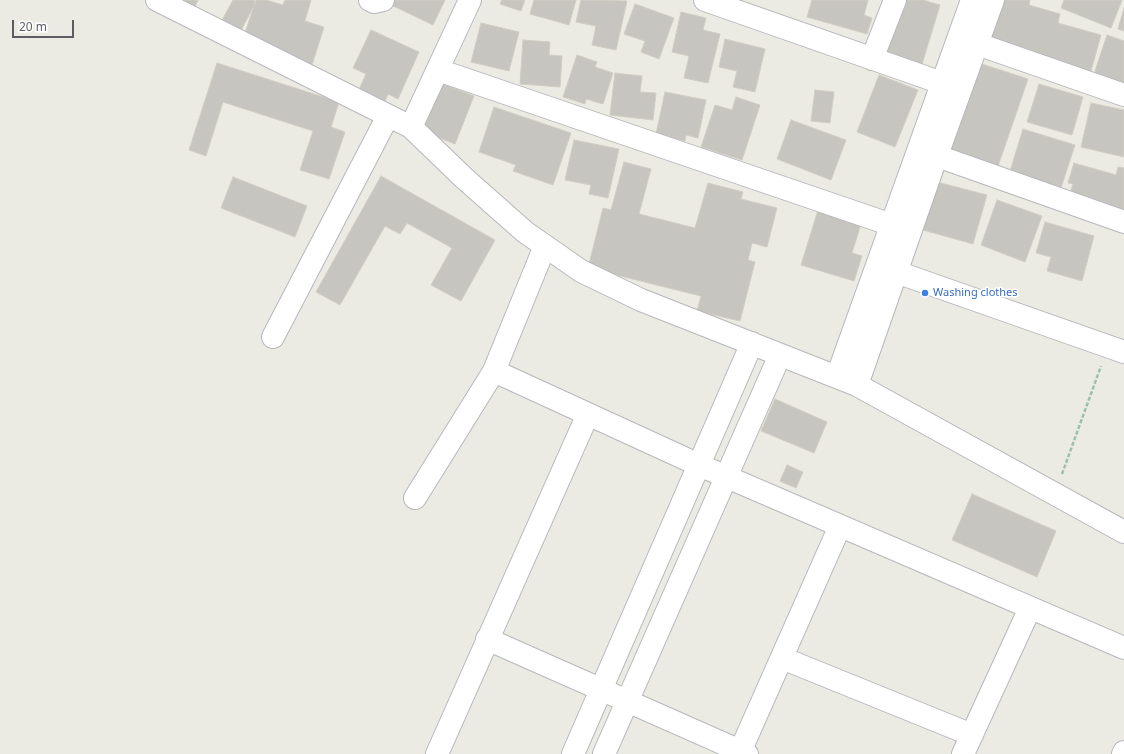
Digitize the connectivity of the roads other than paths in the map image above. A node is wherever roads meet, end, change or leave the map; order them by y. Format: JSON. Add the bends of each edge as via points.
{"nodes":[{"id":1,"x":157,"y":0,"type":"edge"},
{"id":2,"x":370,"y":0,"type":"edge"},
{"id":3,"x":383,"y":0,"type":"edge"},
{"id":4,"x":470,"y":0,"type":"edge"},
{"id":5,"x":705,"y":0,"type":"edge"},
{"id":6,"x":895,"y":0,"type":"edge"},
{"id":7,"x":972,"y":0,"type":"edge"},
{"id":8,"x":993,"y":0,"type":"edge"},
{"id":9,"x":968,"y":41,"type":"junction"},
{"id":10,"x":872,"y":59,"type":"junction"},
{"id":11,"x":438,"y":70,"type":"junction"},
{"id":12,"x":942,"y":83,"type":"junction"},
{"id":13,"x":1124,"y":95,"type":"edge"},
{"id":14,"x":388,"y":116,"type":"junction"},
{"id":15,"x":411,"y":127,"type":"junction"},
{"id":16,"x":928,"y":152,"type":"junction"},
{"id":17,"x":1124,"y":222,"type":"edge"},
{"id":18,"x":892,"y":225,"type":"junction"},
{"id":19,"x":545,"y":246,"type":"junction"},
{"id":20,"x":887,"y":268,"type":"junction"},
{"id":21,"x":273,"y":337,"type":"dead end"},
{"id":22,"x":752,"y":344,"type":"junction"},
{"id":23,"x":1116,"y":350,"type":"edge"},
{"id":24,"x":780,"y":354,"type":"junction"},
{"id":25,"x":494,"y":371,"type":"junction"},
{"id":26,"x":847,"y":381,"type":"junction"},
{"id":27,"x":588,"y":414,"type":"junction"},
{"id":28,"x":699,"y":465,"type":"junction"},
{"id":29,"x":726,"y":477,"type":"junction"},
{"id":30,"x":416,"y":498,"type":"dead end"},
{"id":31,"x":840,"y":526,"type":"junction"},
{"id":32,"x":1124,"y":532,"type":"edge"},
{"id":33,"x":1030,"y":608,"type":"junction"},
{"id":34,"x":487,"y":639,"type":"junction"},
{"id":35,"x":1124,"y":648,"type":"edge"},
{"id":36,"x":782,"y":658,"type":"junction"},
{"id":37,"x":600,"y":689,"type":"junction"},
{"id":38,"x":627,"y":702,"type":"junction"},
{"id":39,"x":967,"y":745,"type":"edge"},
{"id":40,"x":742,"y":753,"type":"edge"},
{"id":41,"x":437,"y":754,"type":"edge"},
{"id":42,"x":573,"y":754,"type":"edge"},
{"id":43,"x":604,"y":754,"type":"edge"}],
"edges":[{"from":1,"to":14,"type":"street"},
{"from":2,"to":3,"type":"street"},
{"from":4,"to":11,"type":"street"},
{"from":5,"to":10,"type":"street"},
{"from":6,"to":10,"type":"street"},
{"from":7,"to":9,"type":"street"},
{"from":8,"to":9,"type":"street"},
{"from":9,"to":12,"type":"street"},
{"from":9,"to":13,"type":"street"},
{"from":9,"to":16,"type":"street"},
{"from":10,"to":12,"type":"street"},
{"from":11,"to":15,"type":"street"},
{"from":11,"to":18,"type":"street"},
{"from":12,"to":16,"type":"street"},
{"from":14,"to":15,"type":"street"},
{"from":14,"to":21,"type":"street"},
{"from":15,"to":19,"type":"street","via":[[464,178],[525,232]]},
{"from":16,"to":17,"type":"street"},
{"from":16,"to":18,"type":"street"},
{"from":16,"to":20,"type":"street"},
{"from":18,"to":20,"type":"street"},
{"from":19,"to":22,"type":"street","via":[[581,271],[641,300]]},
{"from":19,"to":25,"type":"street"},
{"from":20,"to":23,"type":"street"},
{"from":20,"to":26,"type":"street"},
{"from":22,"to":24,"type":"street"},
{"from":22,"to":28,"type":"street"},
{"from":24,"to":26,"type":"street"},
{"from":24,"to":29,"type":"street"},
{"from":25,"to":27,"type":"street"},
{"from":25,"to":30,"type":"street"},
{"from":26,"to":32,"type":"street"},
{"from":27,"to":28,"type":"street"},
{"from":27,"to":34,"type":"street"},
{"from":28,"to":29,"type":"street"},
{"from":28,"to":37,"type":"street"},
{"from":29,"to":31,"type":"street"},
{"from":29,"to":38,"type":"street"},
{"from":31,"to":33,"type":"street"},
{"from":31,"to":36,"type":"street"},
{"from":33,"to":35,"type":"street"},
{"from":33,"to":39,"type":"street"},
{"from":34,"to":37,"type":"street"},
{"from":34,"to":41,"type":"street"},
{"from":36,"to":39,"type":"street"},
{"from":36,"to":40,"type":"street"},
{"from":37,"to":38,"type":"street"},
{"from":37,"to":42,"type":"street"},
{"from":38,"to":40,"type":"street"},
{"from":38,"to":43,"type":"street"}]}
